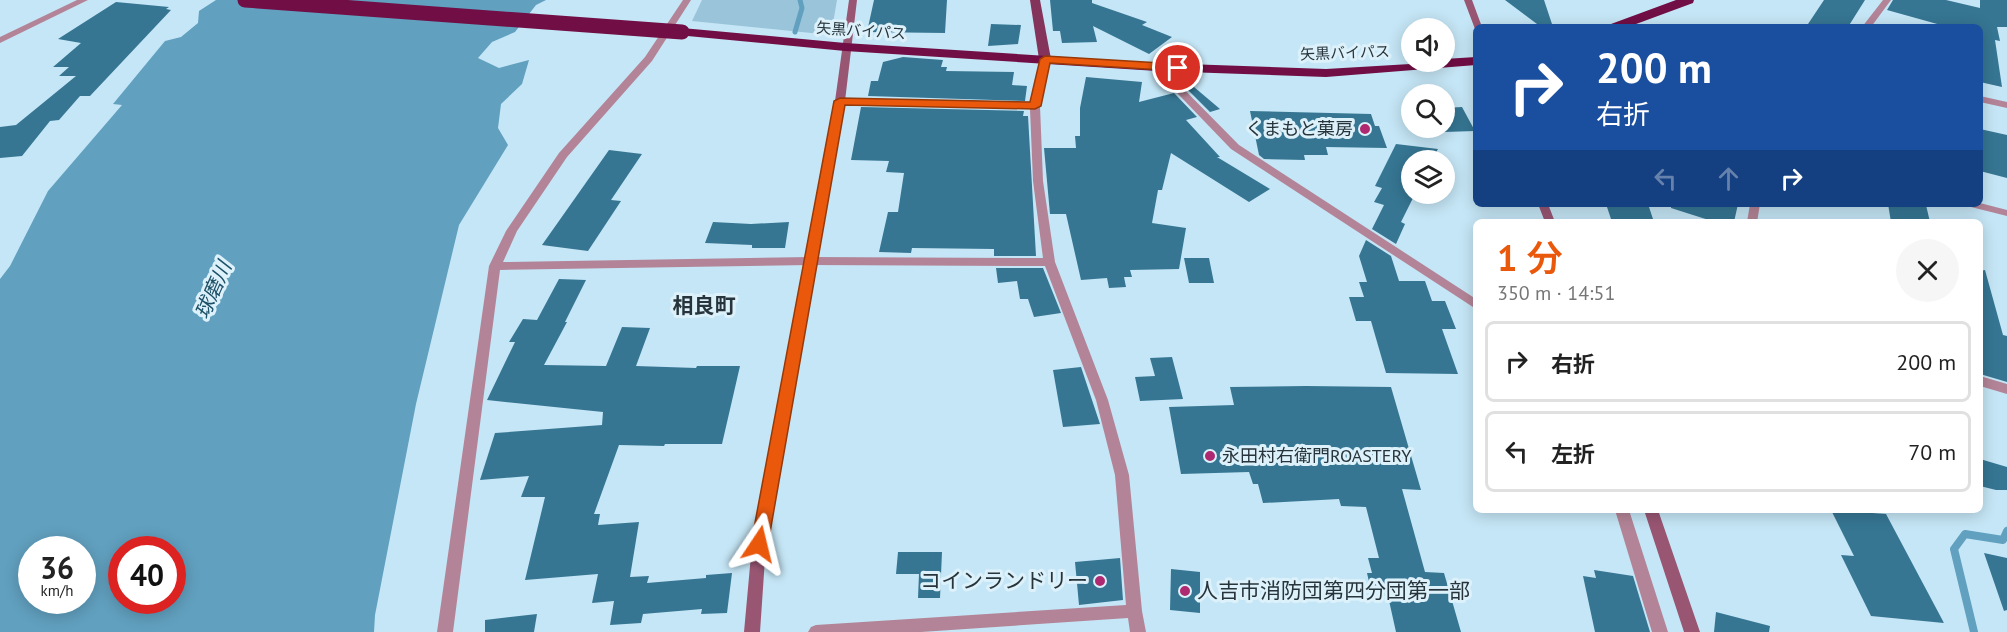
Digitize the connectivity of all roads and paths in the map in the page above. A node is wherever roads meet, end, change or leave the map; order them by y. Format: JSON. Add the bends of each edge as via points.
{"nodes":[{"id":1,"x":84,"y":0,"type":"edge"},
{"id":2,"x":245,"y":0,"type":"edge"},
{"id":3,"x":687,"y":0,"type":"edge"},
{"id":4,"x":853,"y":0,"type":"edge"},
{"id":5,"x":1035,"y":0,"type":"edge"},
{"id":6,"x":1468,"y":0,"type":"edge"},
{"id":7,"x":1688,"y":0,"type":"edge"},
{"id":8,"x":1887,"y":0,"type":"edge"},
{"id":9,"x":1477,"y":24,"type":"edge"},
{"id":10,"x":1624,"y":24,"type":"edge"},
{"id":11,"x":1868,"y":24,"type":"edge"},
{"id":12,"x":0,"y":40,"type":"edge"},
{"id":13,"x":845,"y":47,"type":"junction"},
{"id":14,"x":1045,"y":59,"type":"junction"},
{"id":15,"x":1473,"y":61,"type":"edge"},
{"id":16,"x":1157,"y":67,"type":"junction"},
{"id":17,"x":1983,"y":100,"type":"edge"},
{"id":18,"x":840,"y":101,"type":"junction"},
{"id":19,"x":2007,"y":105,"type":"edge"},
{"id":20,"x":1035,"y":106,"type":"junction"},
{"id":21,"x":1983,"y":207,"type":"edge"},
{"id":22,"x":2007,"y":213,"type":"edge"},
{"id":23,"x":810,"y":261,"type":"junction"},
{"id":24,"x":1049,"y":262,"type":"junction"},
{"id":25,"x":495,"y":266,"type":"junction"},
{"id":26,"x":1473,"y":303,"type":"edge"},
{"id":27,"x":1983,"y":382,"type":"edge"},
{"id":28,"x":2007,"y":389,"type":"edge"},
{"id":29,"x":1623,"y":513,"type":"edge"},
{"id":30,"x":1652,"y":513,"type":"edge"},
{"id":31,"x":1134,"y":611,"type":"junction"},
{"id":32,"x":445,"y":632,"type":"edge"},
{"id":33,"x":752,"y":632,"type":"edge"},
{"id":34,"x":816,"y":632,"type":"edge"},
{"id":35,"x":1138,"y":632,"type":"edge"},
{"id":36,"x":1660,"y":632,"type":"edge"},
{"id":37,"x":1692,"y":632,"type":"edge"}],
"edges":[{"from":1,"to":12,"type":"street"},
{"from":2,"to":13,"type":"highway","name":"矢黒バイパス","bridge":true},
{"from":3,"to":25,"type":"street","via":[[649,59],[563,154],[512,231]]},
{"from":4,"to":13,"type":"street"},
{"from":5,"to":14,"type":"main road"},
{"from":6,"to":9,"type":"street"},
{"from":7,"to":10,"type":"highway"},
{"from":8,"to":11,"type":"street"},
{"from":13,"to":14,"type":"highway","name":"矢黒バイパス"},
{"from":13,"to":18,"type":"street"},
{"from":14,"to":16,"type":"highway","name":"矢黒バイパス"},
{"from":14,"to":20,"type":"street"},
{"from":15,"to":16,"type":"highway","name":"矢黒バイパス","via":[[1326,73]]},
{"from":16,"to":26,"type":"street","via":[[1235,147]]},
{"from":17,"to":19,"type":"street"},
{"from":18,"to":20,"type":"street"},
{"from":18,"to":23,"type":"street"},
{"from":20,"to":24,"type":"street","via":[[1038,182]]},
{"from":21,"to":22,"type":"street"},
{"from":23,"to":24,"type":"street"},
{"from":23,"to":25,"type":"street"},
{"from":23,"to":33,"type":"street","via":[[759,544]]},
{"from":24,"to":31,"type":"street","via":[[1102,400],[1122,475]]},
{"from":25,"to":32,"type":"street"},
{"from":27,"to":28,"type":"street"},
{"from":29,"to":36,"type":"street"},
{"from":30,"to":37,"type":"street"},
{"from":31,"to":34,"type":"street"},
{"from":31,"to":35,"type":"street"}]}
